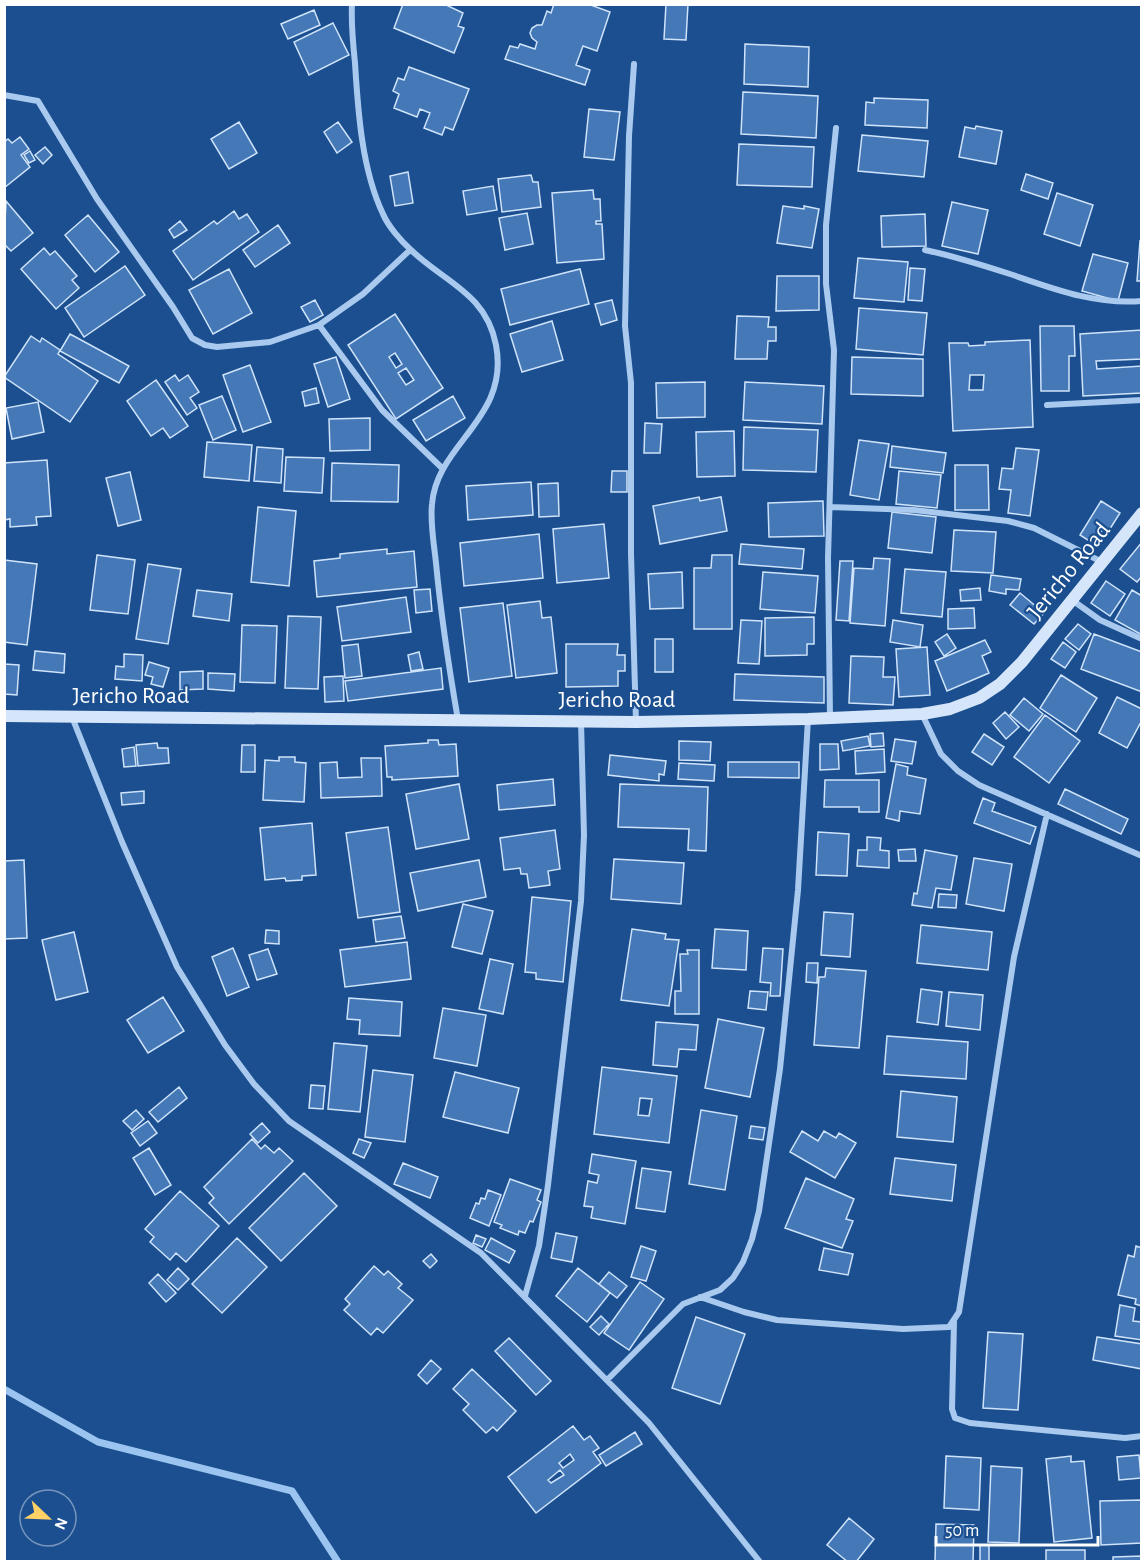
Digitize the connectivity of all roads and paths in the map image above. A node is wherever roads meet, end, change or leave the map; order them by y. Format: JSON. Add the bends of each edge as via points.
{"nodes":[{"id":1,"x":352,"y":4,"type":"edge"},
{"id":2,"x":634,"y":64,"type":"dead end"},
{"id":3,"x":4,"y":95,"type":"edge"},
{"id":4,"x":836,"y":128,"type":"dead end"},
{"id":5,"x":410,"y":250,"type":"junction"},
{"id":6,"x":925,"y":250,"type":"dead end"},
{"id":7,"x":1142,"y":301,"type":"edge"},
{"id":8,"x":319,"y":325,"type":"junction"},
{"id":9,"x":1142,"y":400,"type":"edge"},
{"id":10,"x":1047,"y":405,"type":"dead end"},
{"id":11,"x":443,"y":469,"type":"junction"},
{"id":12,"x":830,"y":507,"type":"junction"},
{"id":13,"x":1142,"y":513,"type":"edge"},
{"id":14,"x":1102,"y":562,"type":"junction"},
{"id":15,"x":1072,"y":600,"type":"junction"},
{"id":16,"x":1142,"y":639,"type":"edge"},
{"id":17,"x":922,"y":714,"type":"junction"},
{"id":18,"x":4,"y":716,"type":"edge"},
{"id":19,"x":71,"y":717,"type":"junction"},
{"id":20,"x":830,"y":717,"type":"junction"},
{"id":21,"x":808,"y":718,"type":"junction"},
{"id":22,"x":458,"y":720,"type":"junction"},
{"id":23,"x":581,"y":721,"type":"junction"},
{"id":24,"x":636,"y":722,"type":"junction"},
{"id":25,"x":1047,"y":814,"type":"junction"},
{"id":26,"x":1142,"y":856,"type":"edge"},
{"id":27,"x":525,"y":1296,"type":"junction"},
{"id":28,"x":700,"y":1297,"type":"junction"},
{"id":29,"x":954,"y":1322,"type":"junction"},
{"id":30,"x":607,"y":1380,"type":"junction"},
{"id":31,"x":1142,"y":1436,"type":"edge"},
{"id":32,"x":760,"y":1562,"type":"edge"}],
"edges":[{"from":1,"to":5,"type":"street","via":[[364,155],[383,216]]},
{"from":2,"to":24,"type":"street","via":[[625,326],[631,383]]},
{"from":3,"to":8,"type":"street","via":[[38,100],[97,199],[192,338],[217,347],[270,342]]},
{"from":4,"to":12,"type":"street","via":[[825,225],[826,284],[834,350]]},
{"from":5,"to":8,"type":"street","via":[[363,294]]},
{"from":5,"to":11,"type":"street","via":[[474,300],[490,324],[496,346],[498,377],[491,398]]},
{"from":6,"to":7,"type":"street","via":[[966,259],[1072,295],[1102,302]]},
{"from":8,"to":11,"type":"street","via":[[382,410]]},
{"from":9,"to":10,"type":"street"},
{"from":11,"to":22,"type":"street","via":[[432,513],[442,620]]},
{"from":12,"to":14,"type":"street","via":[[914,510],[1008,521],[1034,528]]},
{"from":12,"to":20,"type":"street"},
{"from":13,"to":14,"type":"street","name":"Jericho Road"},
{"from":14,"to":15,"type":"street","name":"Jericho Road"},
{"from":15,"to":16,"type":"street","via":[[1100,620]]},
{"from":15,"to":17,"type":"street","name":"Jericho Road","via":[[1000,684],[950,710]]},
{"from":17,"to":20,"type":"street","name":"Jericho Road"},
{"from":17,"to":25,"type":"street","via":[[941,754],[958,771],[979,785]]},
{"from":18,"to":19,"type":"street","name":"Jericho Road"},
{"from":19,"to":22,"type":"street","name":"Jericho Road"},
{"from":19,"to":27,"type":"street","via":[[177,967],[254,1084],[289,1121],[481,1253]]},
{"from":20,"to":21,"type":"street","name":"Jericho Road"},
{"from":21,"to":24,"type":"street","name":"Jericho Road"},
{"from":21,"to":28,"type":"street","via":[[798,890],[780,1069],[759,1211],[743,1262],[733,1278],[720,1290]]},
{"from":22,"to":23,"type":"street","name":"Jericho Road"},
{"from":23,"to":24,"type":"street","name":"Jericho Road"},
{"from":23,"to":27,"type":"street","via":[[581,901],[548,1185],[539,1246]]},
{"from":25,"to":26,"type":"street"},
{"from":25,"to":29,"type":"street","via":[[1014,957],[959,1312]]},
{"from":27,"to":30,"type":"street"},
{"from":28,"to":29,"type":"street","via":[[777,1320],[903,1329],[949,1327]]},
{"from":28,"to":30,"type":"street","via":[[683,1304]]},
{"from":29,"to":31,"type":"street","via":[[952,1409],[956,1418],[970,1423],[1101,1436]]},
{"from":30,"to":32,"type":"street","via":[[649,1424]]}]}
